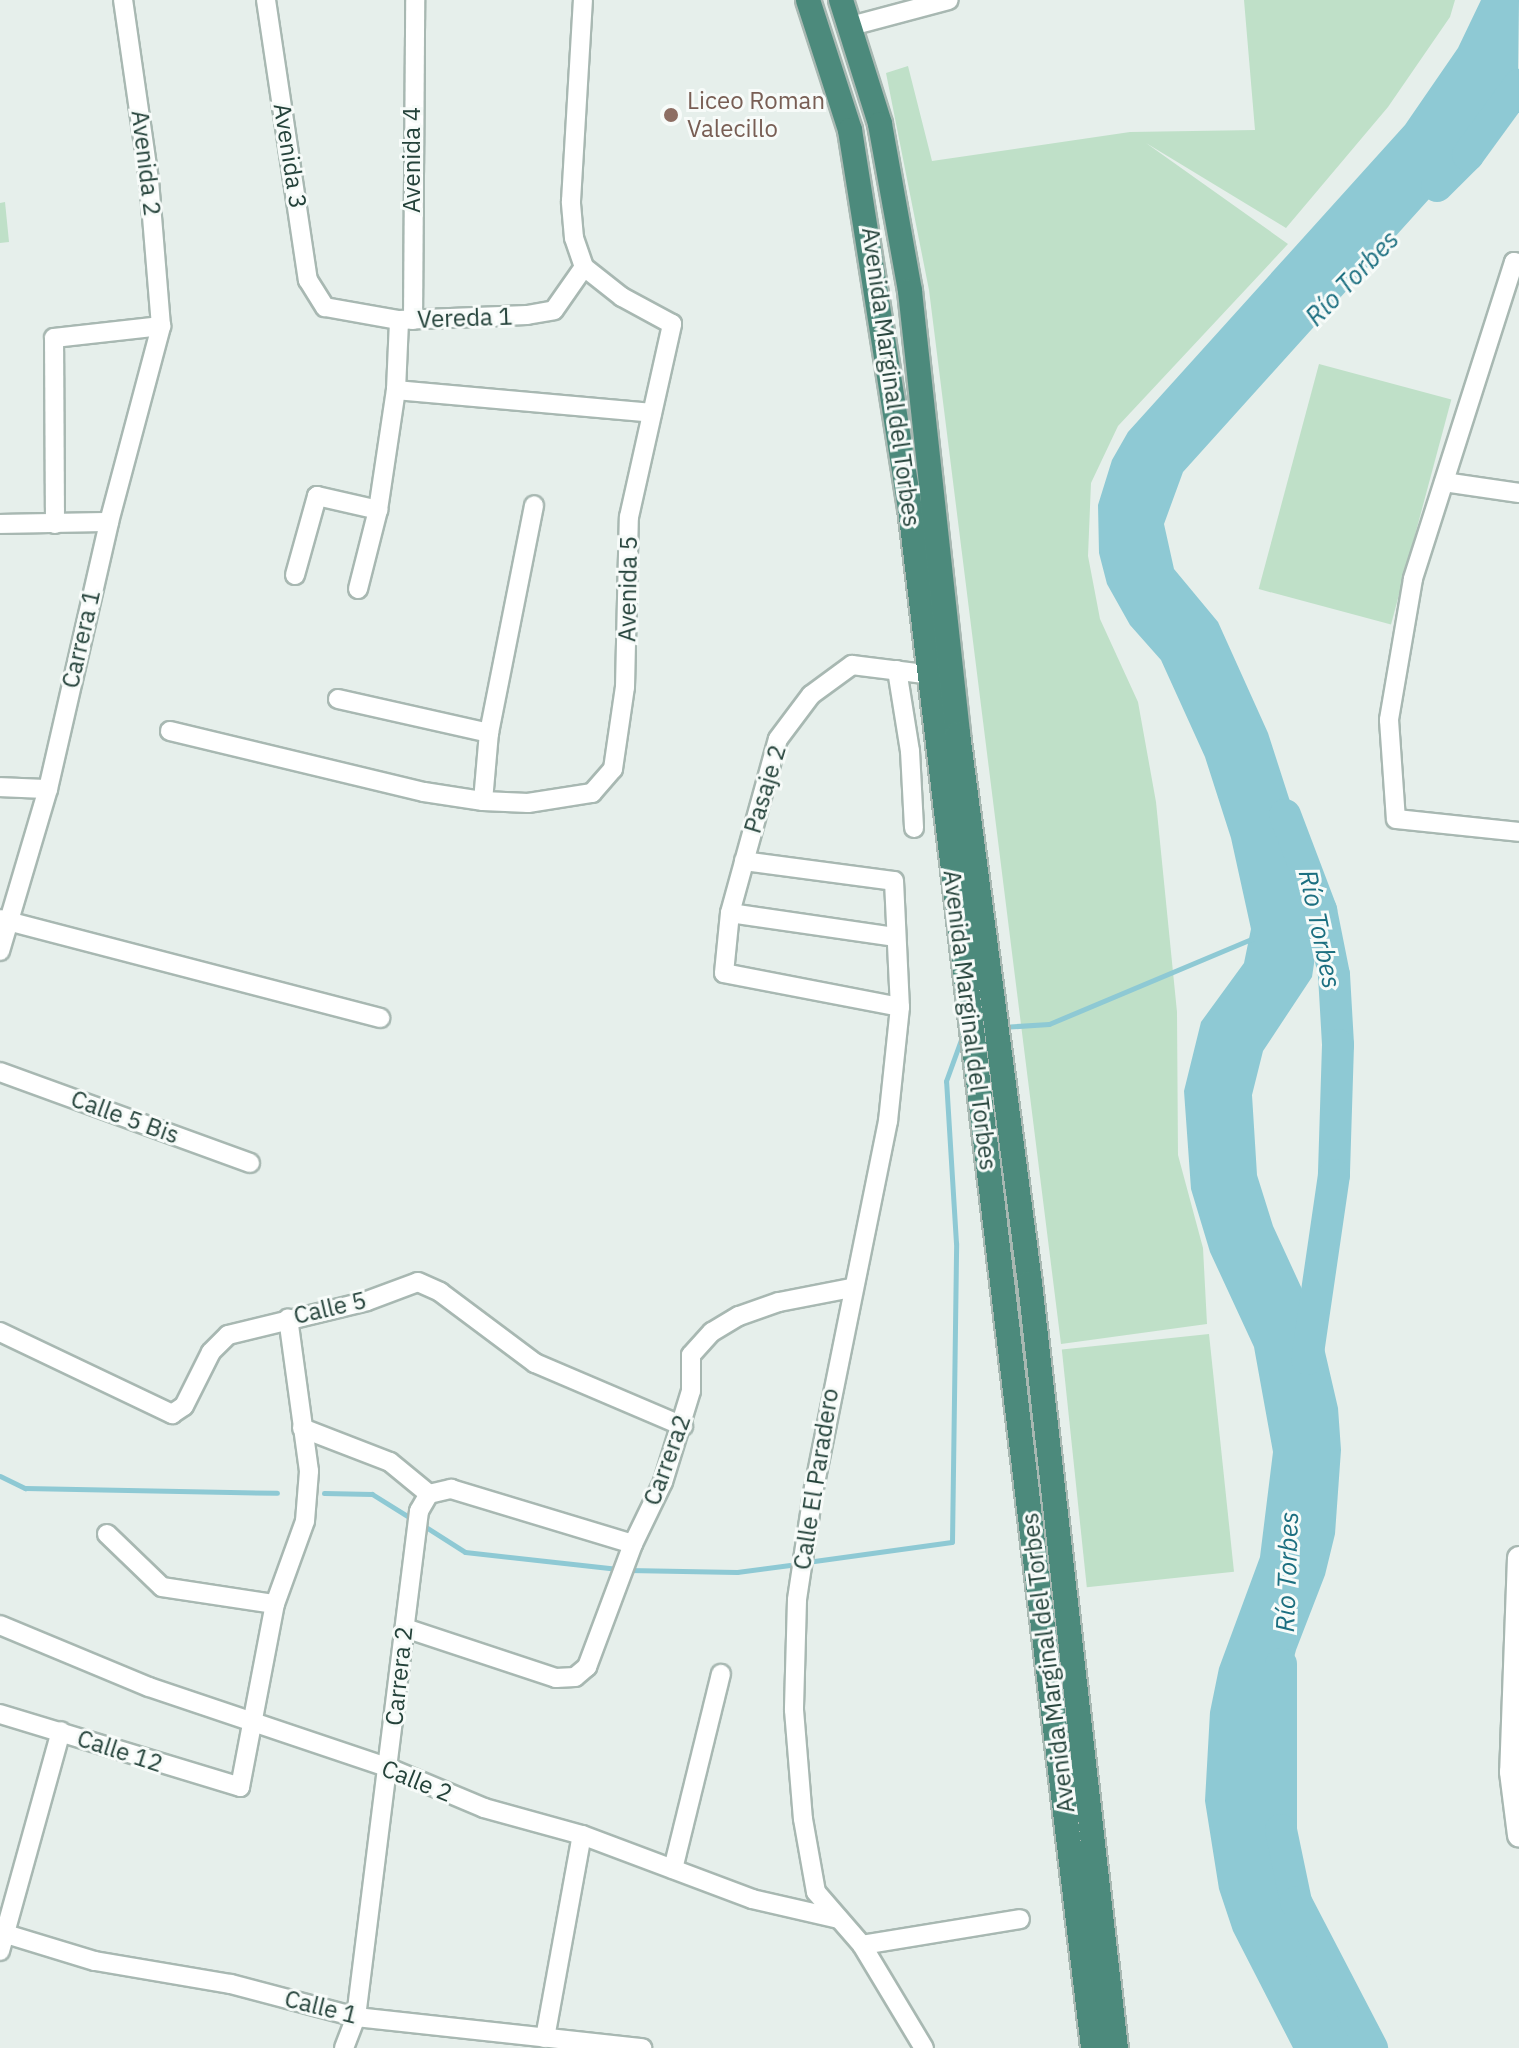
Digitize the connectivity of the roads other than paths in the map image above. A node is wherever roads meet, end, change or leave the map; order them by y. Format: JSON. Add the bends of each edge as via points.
{"nodes":[{"id":1,"x":123,"y":0,"type":"edge"},
{"id":2,"x":266,"y":0,"type":"edge"},
{"id":3,"x":415,"y":0,"type":"edge"},
{"id":4,"x":583,"y":0,"type":"edge"},
{"id":5,"x":808,"y":0,"type":"edge"},
{"id":6,"x":841,"y":0,"type":"edge"},
{"id":7,"x":949,"y":0,"type":"edge"},
{"id":8,"x":851,"y":26,"type":"junction"},
{"id":9,"x":1519,"y":263,"type":"edge"},
{"id":10,"x":584,"y":267,"type":"junction"},
{"id":11,"x":325,"y":307,"type":"joint"},
{"id":12,"x":406,"y":320,"type":"junction"},
{"id":13,"x":161,"y":326,"type":"junction"},
{"id":14,"x":396,"y":390,"type":"junction"},
{"id":15,"x":652,"y":413,"type":"junction"},
{"id":16,"x":1444,"y":482,"type":"junction"},
{"id":17,"x":1519,"y":493,"type":"edge"},
{"id":18,"x":534,"y":505,"type":"dead end"},
{"id":19,"x":378,"y":510,"type":"junction"},
{"id":20,"x":109,"y":522,"type":"junction"},
{"id":21,"x":0,"y":524,"type":"edge"},
{"id":22,"x":55,"y":524,"type":"junction"},
{"id":23,"x":295,"y":575,"type":"dead end"},
{"id":24,"x":358,"y":589,"type":"dead end"},
{"id":25,"x":897,"y":670,"type":"junction"},
{"id":26,"x":932,"y":675,"type":"junction"},
{"id":27,"x":338,"y":699,"type":"dead end"},
{"id":28,"x":170,"y":731,"type":"dead end"},
{"id":29,"x":489,"y":733,"type":"junction"},
{"id":30,"x":0,"y":787,"type":"edge"},
{"id":31,"x":48,"y":789,"type":"junction"},
{"id":32,"x":483,"y":801,"type":"junction"},
{"id":33,"x":914,"y":828,"type":"dead end"},
{"id":34,"x":1519,"y":832,"type":"edge"},
{"id":35,"x":744,"y":861,"type":"junction"},
{"id":36,"x":730,"y":913,"type":"junction"},
{"id":37,"x":4,"y":919,"type":"edge"},
{"id":38,"x":894,"y":937,"type":"junction"},
{"id":39,"x":0,"y":951,"type":"edge"},
{"id":40,"x":900,"y":1007,"type":"junction"},
{"id":41,"x":380,"y":1018,"type":"dead end"},
{"id":42,"x":0,"y":1072,"type":"edge"},
{"id":43,"x":250,"y":1163,"type":"dead end"},
{"id":44,"x":851,"y":1288,"type":"junction"},
{"id":45,"x":288,"y":1318,"type":"junction"},
{"id":46,"x":0,"y":1332,"type":"edge"},
{"id":47,"x":683,"y":1426,"type":"junction"},
{"id":48,"x":302,"y":1428,"type":"junction"},
{"id":49,"x":429,"y":1494,"type":"junction"},
{"id":50,"x":107,"y":1534,"type":"dead end"},
{"id":51,"x":633,"y":1544,"type":"junction"},
{"id":52,"x":1519,"y":1558,"type":"edge"},
{"id":53,"x":275,"y":1604,"type":"junction"},
{"id":54,"x":0,"y":1625,"type":"edge"},
{"id":55,"x":405,"y":1628,"type":"junction"},
{"id":56,"x":721,"y":1674,"type":"dead end"},
{"id":57,"x":0,"y":1714,"type":"edge"},
{"id":58,"x":256,"y":1721,"type":"junction"},
{"id":59,"x":61,"y":1731,"type":"junction"},
{"id":60,"x":389,"y":1768,"type":"junction"},
{"id":61,"x":582,"y":1835,"type":"junction"},
{"id":62,"x":1519,"y":1835,"type":"edge"},
{"id":63,"x":673,"y":1869,"type":"junction"},
{"id":64,"x":8,"y":1893,"type":"edge"},
{"id":65,"x":839,"y":1919,"type":"junction"},
{"id":66,"x":1020,"y":1919,"type":"dead end"},
{"id":67,"x":3,"y":1942,"type":"edge"},
{"id":68,"x":862,"y":1945,"type":"junction"},
{"id":69,"x":356,"y":2017,"type":"junction"},
{"id":70,"x":545,"y":2038,"type":"junction"},
{"id":71,"x":592,"y":2047,"type":"edge"},
{"id":72,"x":344,"y":2048,"type":"edge"},
{"id":73,"x":642,"y":2048,"type":"edge"},
{"id":74,"x":924,"y":2048,"type":"edge"},
{"id":75,"x":1093,"y":2048,"type":"edge"},
{"id":76,"x":1116,"y":2048,"type":"edge"}],
"edges":[{"from":1,"to":13,"type":"street","name":"Avenida 2","via":[[149,180]]},
{"from":2,"to":11,"type":"street","name":"Avenida 3","via":[[308,280]]},
{"from":3,"to":12,"type":"street","name":"Avenida 4"},
{"from":4,"to":10,"type":"street","via":[[571,201]]},
{"from":5,"to":26,"type":"highway","name":"Avenida Marginal del Torbes","via":[[850,130],[867,213]]},
{"from":6,"to":8,"type":"highway","name":"Avenida Marginal del Torbes"},
{"from":7,"to":8,"type":"street"},
{"from":8,"to":76,"type":"highway","name":"Avenida Marginal del Torbes","via":[[880,124],[910,291]]},
{"from":9,"to":16,"type":"street","via":[[1514,262]]},
{"from":10,"to":12,"type":"street","name":"Vereda 1","via":[[554,310]]},
{"from":10,"to":15,"type":"street","name":"Avenida 5","via":[[622,297],[672,324]]},
{"from":11,"to":12,"type":"street","name":"Vereda 1"},
{"from":12,"to":14,"type":"street","name":"Avenida 4"},
{"from":13,"to":20,"type":"street","name":"Carrera 1"},
{"from":13,"to":22,"type":"street","via":[[54,338]]},
{"from":14,"to":15,"type":"street"},
{"from":14,"to":19,"type":"street","name":"Avenida 4"},
{"from":15,"to":32,"type":"street","name":"Avenida 5","via":[[629,517],[625,687],[613,769],[592,793],[528,803]]},
{"from":16,"to":17,"type":"street"},
{"from":16,"to":34,"type":"street","via":[[1413,579],[1398,652],[1389,720],[1396,819]]},
{"from":18,"to":29,"type":"street"},
{"from":19,"to":23,"type":"street","via":[[317,496]]},
{"from":19,"to":24,"type":"street","name":"Avenida 4"},
{"from":20,"to":22,"type":"street"},
{"from":20,"to":31,"type":"street","name":"Carrera 1"},
{"from":21,"to":22,"type":"street"},
{"from":25,"to":26,"type":"street","name":"Pasaje 2"},
{"from":25,"to":33,"type":"street","via":[[910,751]]},
{"from":25,"to":35,"type":"street","name":"Pasaje 2","via":[[852,665],[811,695],[778,739]]},
{"from":26,"to":75,"type":"highway","name":"Avenida Marginal del Torbes","via":[[940,783]]},
{"from":27,"to":29,"type":"street"},
{"from":28,"to":32,"type":"street","name":"Avenida 5","via":[[424,792]]},
{"from":29,"to":32,"type":"street"},
{"from":30,"to":31,"type":"street"},
{"from":31,"to":37,"type":"street","name":"Carrera 1"},
{"from":35,"to":36,"type":"street","name":"Pasaje 2"},
{"from":35,"to":38,"type":"street","name":"Calle El Paradero","via":[[894,881]]},
{"from":36,"to":38,"type":"street"},
{"from":36,"to":40,"type":"street","name":"Pasaje 2","via":[[724,973]]},
{"from":37,"to":39,"type":"street","name":"Carrera 1"},
{"from":37,"to":41,"type":"street"},
{"from":38,"to":40,"type":"street","name":"Calle El Paradero"},
{"from":40,"to":44,"type":"street","name":"Calle El Paradero","via":[[888,1121]]},
{"from":42,"to":43,"type":"street","name":"Calle 5 Bis"},
{"from":44,"to":47,"type":"street","name":"Carrera2","via":[[779,1302],[712,1332],[691,1355]]},
{"from":44,"to":65,"type":"street","name":"Calle El Paradero","via":[[814,1487],[793,1649],[807,1847],[816,1892]]},
{"from":45,"to":46,"type":"street","name":"Calle 5","via":[[217,1343],[184,1406],[172,1414]]},
{"from":45,"to":47,"type":"street","name":"Calle 5","via":[[367,1301],[418,1282],[440,1292],[535,1363]]},
{"from":45,"to":48,"type":"street"},
{"from":47,"to":51,"type":"street","name":"Carrera2"},
{"from":48,"to":49,"type":"street","via":[[390,1462]]},
{"from":48,"to":53,"type":"street","via":[[309,1471],[305,1521]]},
{"from":49,"to":51,"type":"street","via":[[451,1489]]},
{"from":49,"to":55,"type":"street","name":"Carrera 2","via":[[419,1511]]},
{"from":50,"to":53,"type":"street","via":[[162,1587]]},
{"from":51,"to":55,"type":"street","name":"Carrera2","via":[[587,1667],[575,1677],[556,1678]]},
{"from":52,"to":62,"type":"street","via":[[1511,1772]]},
{"from":53,"to":58,"type":"street"},
{"from":54,"to":58,"type":"street","name":"Calle 2","via":[[149,1687]]},
{"from":55,"to":60,"type":"street","name":"Carrera 2"},
{"from":56,"to":63,"type":"street"},
{"from":57,"to":59,"type":"street","name":"Calle 12"},
{"from":58,"to":59,"type":"street","name":"Calle 12","via":[[240,1787]]},
{"from":58,"to":60,"type":"street","name":"Calle 2"},
{"from":59,"to":64,"type":"street"},
{"from":60,"to":61,"type":"street","name":"Calle 2","via":[[484,1808]]},
{"from":60,"to":69,"type":"street","name":"Carrera 2"},
{"from":61,"to":63,"type":"street","name":"Calle 2"},
{"from":61,"to":70,"type":"street"},
{"from":63,"to":65,"type":"street","name":"Calle 2","via":[[752,1899]]},
{"from":64,"to":67,"type":"street"},
{"from":65,"to":68,"type":"street","name":"Calle El Paradero"},
{"from":66,"to":68,"type":"street"},
{"from":67,"to":69,"type":"street","name":"Calle 1","via":[[231,1984]]},
{"from":68,"to":74,"type":"street","name":"Calle El Paradero"},
{"from":69,"to":70,"type":"street","name":"Calle 1"},
{"from":69,"to":72,"type":"street","name":"Carrera 2"},
{"from":70,"to":71,"type":"street","name":"Calle 1"},
{"from":71,"to":73,"type":"street","name":"Calle 1"}]}
